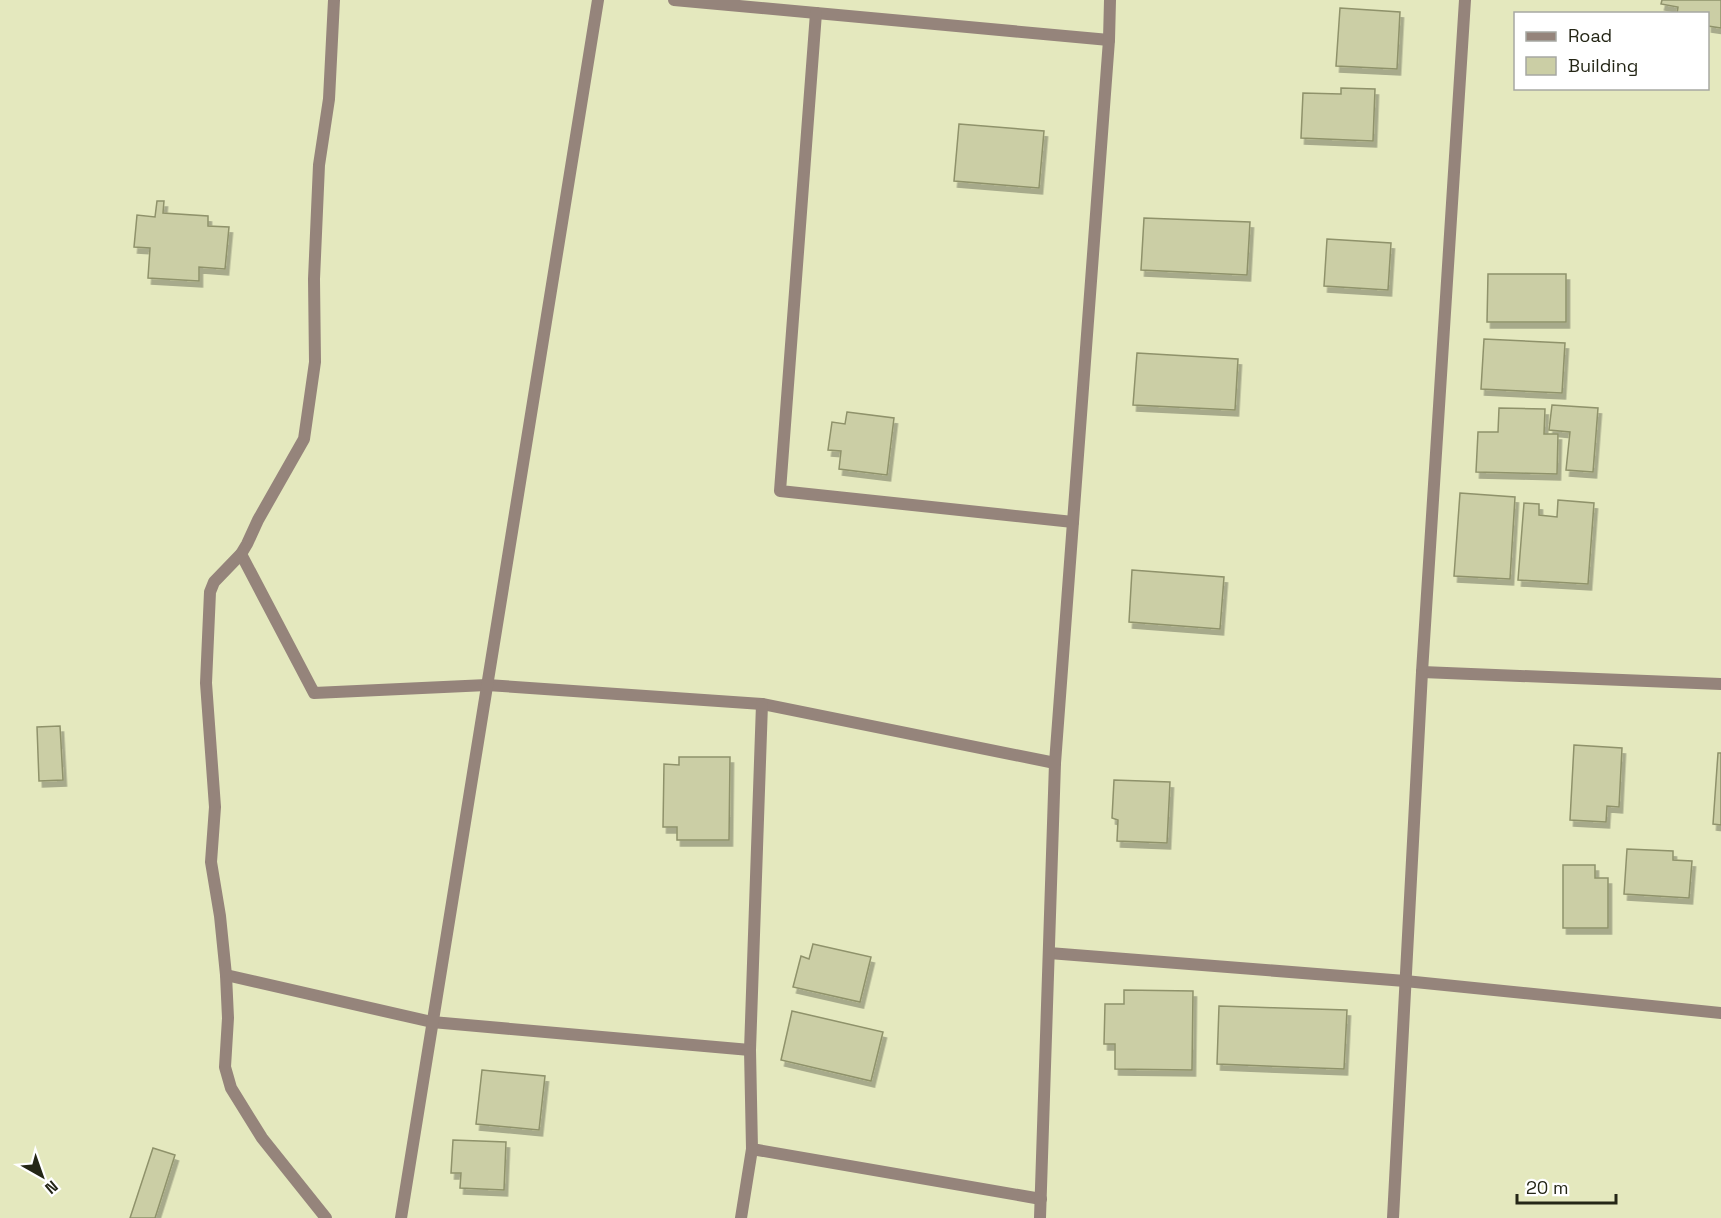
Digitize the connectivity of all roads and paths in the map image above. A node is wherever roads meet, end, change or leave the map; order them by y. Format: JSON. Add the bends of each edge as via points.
{"nodes":[{"id":1,"x":334,"y":0,"type":"edge"},
{"id":2,"x":598,"y":0,"type":"edge"},
{"id":3,"x":674,"y":0,"type":"edge"},
{"id":4,"x":1110,"y":0,"type":"edge"},
{"id":5,"x":1465,"y":0,"type":"edge"},
{"id":6,"x":816,"y":13,"type":"junction"},
{"id":7,"x":1109,"y":40,"type":"junction"},
{"id":8,"x":1073,"y":522,"type":"junction"},
{"id":9,"x":241,"y":554,"type":"junction"},
{"id":10,"x":1422,"y":672,"type":"junction"},
{"id":11,"x":1721,"y":684,"type":"edge"},
{"id":12,"x":487,"y":685,"type":"junction"},
{"id":13,"x":762,"y":704,"type":"junction"},
{"id":14,"x":1055,"y":763,"type":"junction"},
{"id":15,"x":1049,"y":953,"type":"junction"},
{"id":16,"x":226,"y":975,"type":"junction"},
{"id":17,"x":1405,"y":981,"type":"junction"},
{"id":18,"x":1721,"y":1013,"type":"edge"},
{"id":19,"x":432,"y":1022,"type":"junction"},
{"id":20,"x":750,"y":1050,"type":"junction"},
{"id":21,"x":752,"y":1149,"type":"junction"},
{"id":22,"x":1041,"y":1199,"type":"junction"},
{"id":23,"x":326,"y":1218,"type":"edge"},
{"id":24,"x":400,"y":1218,"type":"edge"},
{"id":25,"x":741,"y":1218,"type":"edge"},
{"id":26,"x":1040,"y":1218,"type":"edge"},
{"id":27,"x":1393,"y":1218,"type":"edge"}],
"edges":[{"from":1,"to":9,"type":"street","via":[[329,99],[319,165],[315,362],[304,439]]},
{"from":2,"to":12,"type":"street"},
{"from":3,"to":6,"type":"street"},
{"from":4,"to":7,"type":"street"},
{"from":5,"to":10,"type":"street"},
{"from":6,"to":7,"type":"street"},
{"from":6,"to":8,"type":"street","via":[[780,490]]},
{"from":7,"to":8,"type":"street"},
{"from":8,"to":14,"type":"street"},
{"from":9,"to":12,"type":"street","via":[[314,693]]},
{"from":9,"to":16,"type":"street","via":[[214,582],[208,618],[206,683],[215,807],[211,862]]},
{"from":10,"to":11,"type":"street"},
{"from":10,"to":17,"type":"street"},
{"from":12,"to":13,"type":"street"},
{"from":12,"to":19,"type":"street"},
{"from":13,"to":14,"type":"street"},
{"from":13,"to":20,"type":"street"},
{"from":14,"to":15,"type":"street"},
{"from":15,"to":17,"type":"street"},
{"from":15,"to":22,"type":"street"},
{"from":16,"to":19,"type":"street"},
{"from":16,"to":23,"type":"street","via":[[225,1067],[231,1088],[262,1138]]},
{"from":17,"to":18,"type":"street"},
{"from":17,"to":27,"type":"street"},
{"from":19,"to":20,"type":"street"},
{"from":19,"to":24,"type":"street"},
{"from":20,"to":21,"type":"street"},
{"from":21,"to":22,"type":"street"},
{"from":21,"to":25,"type":"street"},
{"from":22,"to":26,"type":"street"}]}
